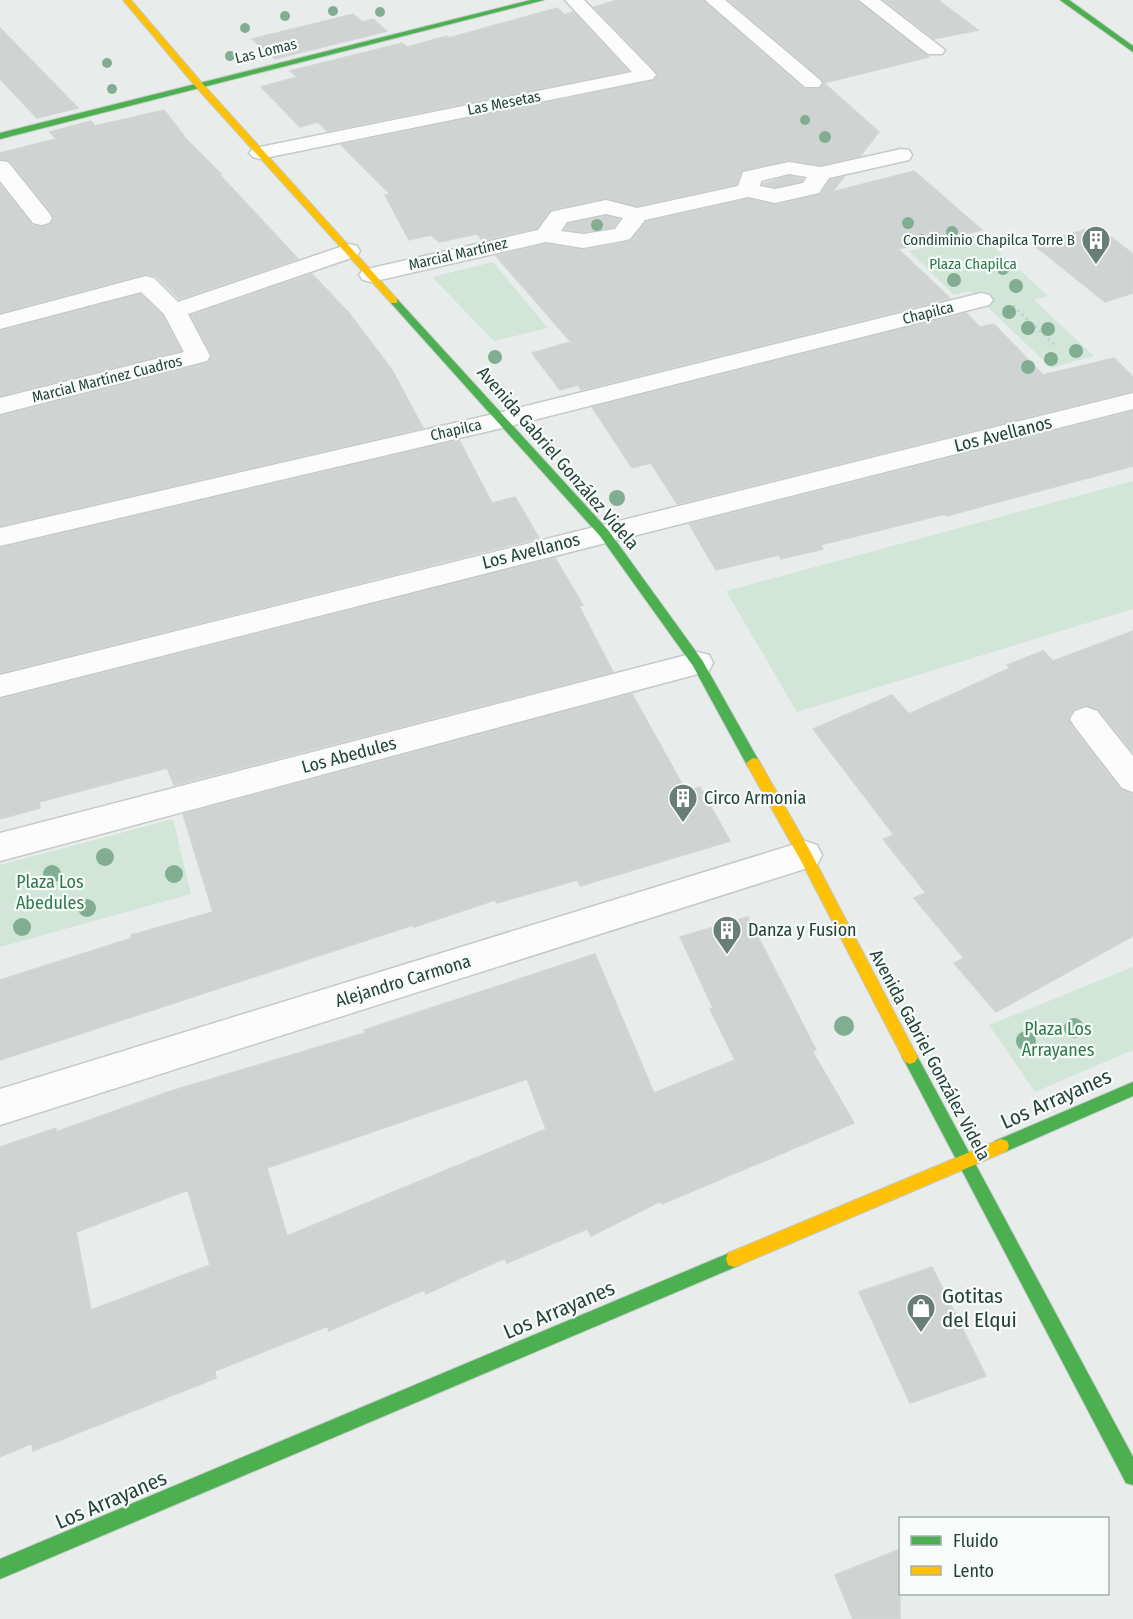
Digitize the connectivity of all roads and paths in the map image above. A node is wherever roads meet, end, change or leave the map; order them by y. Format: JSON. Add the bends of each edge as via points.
{"nodes":[{"id":1,"x":127,"y":0,"type":"edge"},
{"id":2,"x":540,"y":0,"type":"edge"},
{"id":3,"x":574,"y":0,"type":"edge"},
{"id":4,"x":714,"y":0,"type":"edge"},
{"id":5,"x":868,"y":0,"type":"edge"},
{"id":6,"x":1069,"y":3,"type":"edge"},
{"id":7,"x":1133,"y":41,"type":"edge"},
{"id":8,"x":935,"y":50,"type":"dead end"},
{"id":9,"x":1133,"y":50,"type":"edge"},
{"id":10,"x":812,"y":83,"type":"dead end"},
{"id":11,"x":199,"y":85,"type":"junction"},
{"id":12,"x":0,"y":136,"type":"edge"},
{"id":13,"x":260,"y":153,"type":"junction"},
{"id":14,"x":902,"y":155,"type":"dead end"},
{"id":15,"x":0,"y":167,"type":"edge"},
{"id":16,"x":41,"y":218,"type":"dead end"},
{"id":17,"x":350,"y":251,"type":"junction"},
{"id":18,"x":371,"y":275,"type":"junction"},
{"id":19,"x":981,"y":300,"type":"dead end"},
{"id":20,"x":1010,"y":304,"type":"dead end"},
{"id":21,"x":174,"y":311,"type":"junction"},
{"id":22,"x":0,"y":322,"type":"edge"},
{"id":23,"x":1057,"y":347,"type":"dead end"},
{"id":24,"x":1133,"y":401,"type":"edge"},
{"id":25,"x":0,"y":406,"type":"edge"},
{"id":26,"x":502,"y":420,"type":"junction"},
{"id":27,"x":604,"y":533,"type":"junction"},
{"id":28,"x":0,"y":537,"type":"edge"},
{"id":29,"x":698,"y":663,"type":"junction"},
{"id":30,"x":0,"y":686,"type":"edge"},
{"id":31,"x":1086,"y":719,"type":"dead end"},
{"id":32,"x":1133,"y":779,"type":"edge"},
{"id":33,"x":0,"y":847,"type":"edge"},
{"id":34,"x":806,"y":855,"type":"junction"},
{"id":35,"x":1133,"y":1089,"type":"edge"},
{"id":36,"x":0,"y":1107,"type":"edge"},
{"id":37,"x":965,"y":1162,"type":"junction"},
{"id":38,"x":1133,"y":1476,"type":"edge"},
{"id":39,"x":0,"y":1569,"type":"edge"}],
"edges":[{"from":1,"to":11,"type":"main road","name":"Avenida Gabriel González Videla"},
{"from":2,"to":11,"type":"main road","name":"Las Lomas"},
{"from":3,"to":13,"type":"street","name":"Las Mesetas","via":[[646,75]]},
{"from":4,"to":10,"type":"street"},
{"from":5,"to":8,"type":"street"},
{"from":6,"to":7,"type":"main road"},
{"from":6,"to":9,"type":"main road"},
{"from":11,"to":12,"type":"main road","name":"Las Lomas"},
{"from":11,"to":13,"type":"main road","name":"Avenida Gabriel González Videla"},
{"from":13,"to":17,"type":"main road","name":"Avenida Gabriel González Videla"},
{"from":14,"to":18,"type":"street","name":"Marcial Martínez","via":[[821,173],[811,188],[775,196],[748,190],[637,215],[622,234],[583,242],[546,235]]},
{"from":15,"to":16,"type":"street"},
{"from":17,"to":18,"type":"main road","name":"Avenida Gabriel González Videla"},
{"from":17,"to":21,"type":"street"},
{"from":18,"to":26,"type":"main road","name":"Avenida Gabriel González Videla"},
{"from":19,"to":26,"type":"street","name":"Chapilca"},
{"from":20,"to":23,"type":"path"},
{"from":21,"to":22,"type":"street","name":"Marcial Martínez Cuadros","via":[[146,283]]},
{"from":21,"to":25,"type":"street","name":"Marcial Martínez Cuadros","via":[[198,356]]},
{"from":24,"to":27,"type":"street","name":"Los Avellanos"},
{"from":26,"to":27,"type":"main road","name":"Avenida Gabriel González Videla"},
{"from":26,"to":28,"type":"street","name":"Chapilca"},
{"from":27,"to":29,"type":"main road","name":"Avenida Gabriel González Videla"},
{"from":27,"to":30,"type":"street","name":"Los Avellanos"},
{"from":29,"to":33,"type":"street","name":"Los Abedules"},
{"from":29,"to":34,"type":"main road","name":"Avenida Gabriel González Videla"},
{"from":31,"to":32,"type":"street"},
{"from":34,"to":36,"type":"street","name":"Alejandro Carmona"},
{"from":34,"to":37,"type":"main road","name":"Avenida Gabriel González Videla"},
{"from":35,"to":37,"type":"main road","name":"Los Arrayanes"},
{"from":37,"to":38,"type":"main road","name":"Avenida Gabriel González Videla"},
{"from":37,"to":39,"type":"main road","name":"Los Arrayanes"}]}
